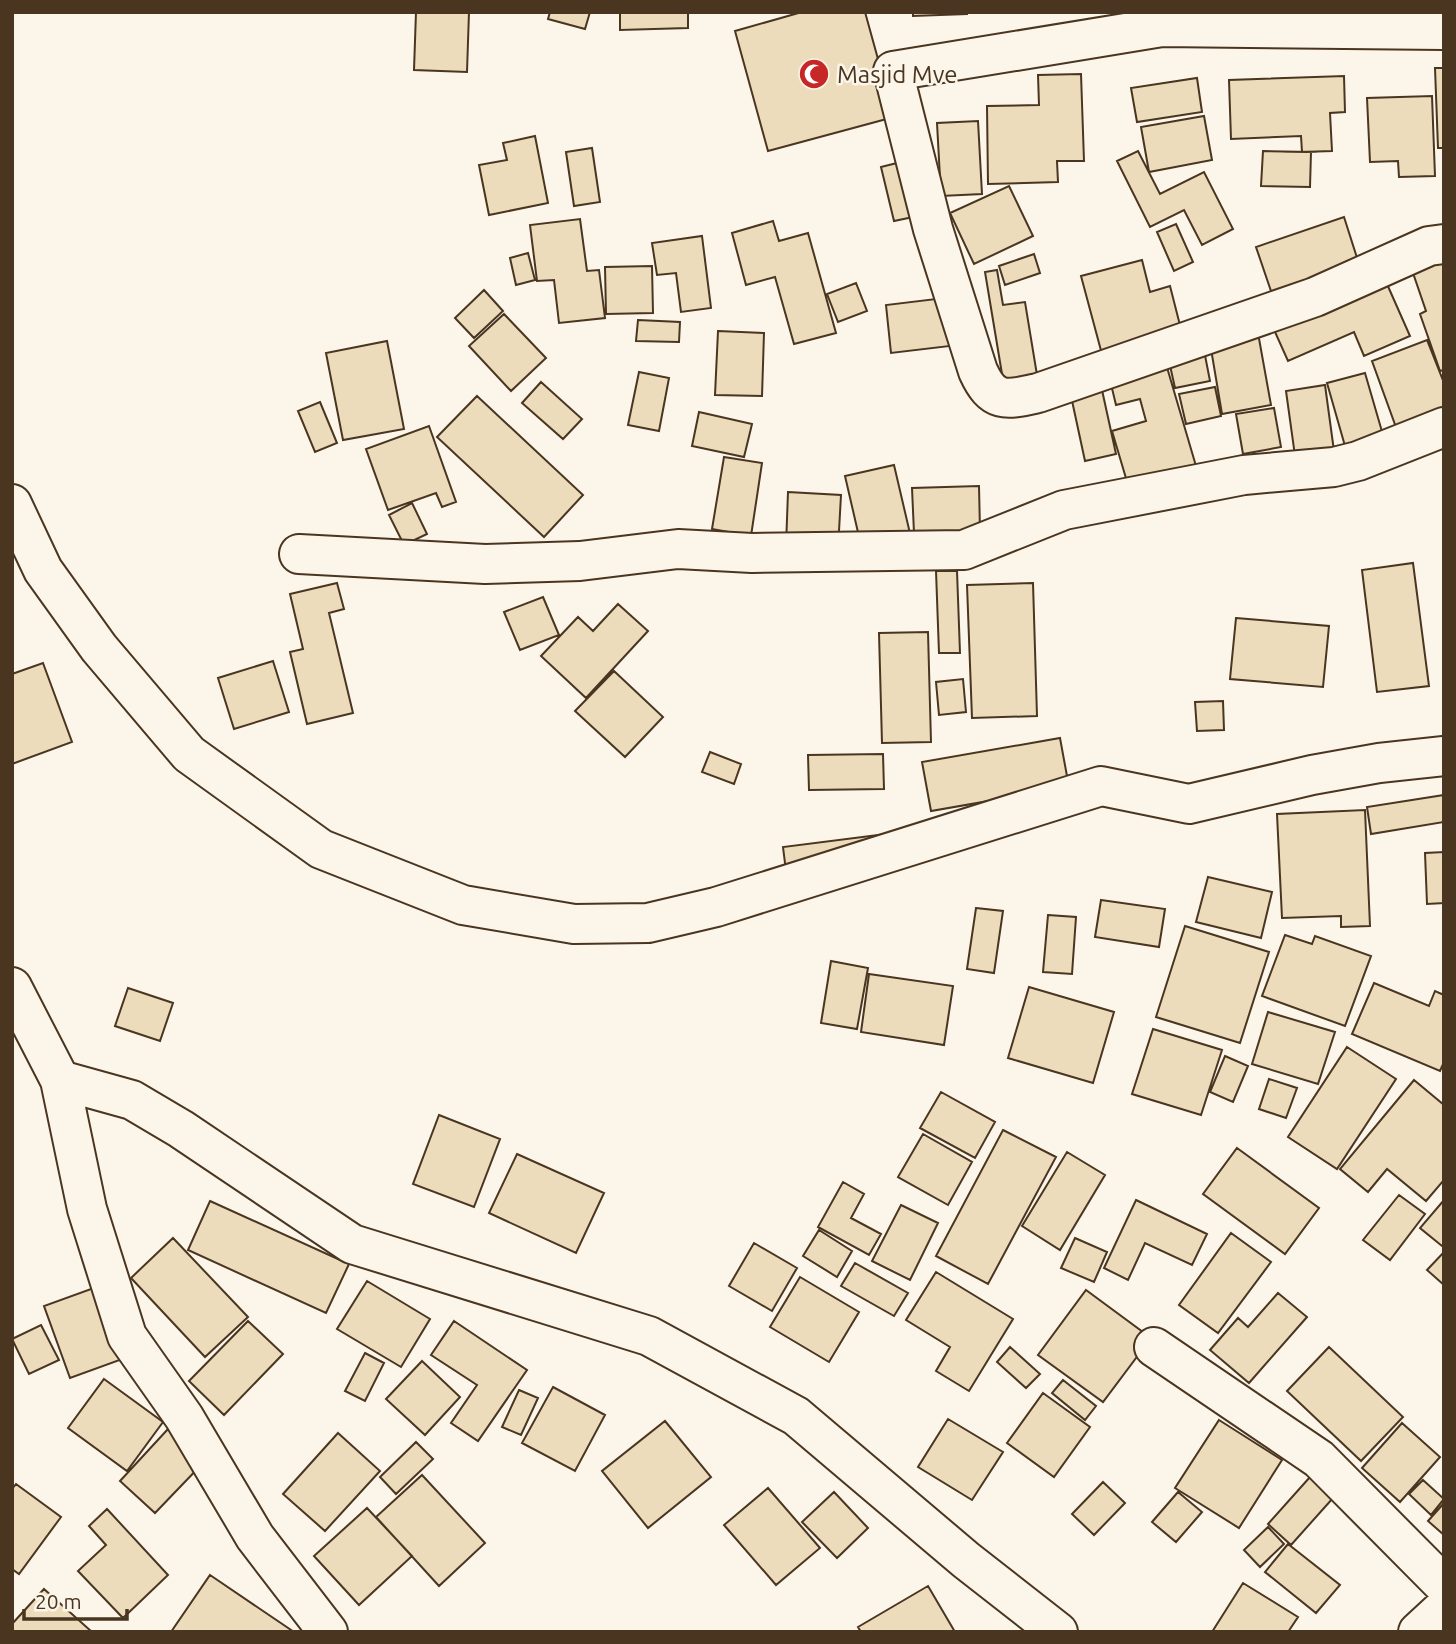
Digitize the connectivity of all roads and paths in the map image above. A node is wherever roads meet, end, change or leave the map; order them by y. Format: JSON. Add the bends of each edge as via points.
{"nodes":[{"id":1,"x":1444,"y":30,"type":"edge"},
{"id":2,"x":1444,"y":244,"type":"edge"},
{"id":3,"x":1444,"y":427,"type":"edge"},
{"id":4,"x":12,"y":504,"type":"edge"},
{"id":5,"x":299,"y":554,"type":"dead end"},
{"id":6,"x":1444,"y":756,"type":"edge"},
{"id":7,"x":12,"y":987,"type":"edge"},
{"id":8,"x":60,"y":1080,"type":"junction"},
{"id":9,"x":1154,"y":1348,"type":"dead end"},
{"id":10,"x":1444,"y":1585,"type":"edge"},
{"id":11,"x":1444,"y":1608,"type":"edge"},
{"id":12,"x":328,"y":1632,"type":"edge"},
{"id":13,"x":1058,"y":1632,"type":"edge"},
{"id":14,"x":1418,"y":1632,"type":"edge"}],
"edges":[{"from":1,"to":2,"type":"street","via":[[1162,27],[893,71],[933,229],[978,371],[987,390],[1000,397],[1051,388],[1315,297],[1429,246]]},
{"from":3,"to":5,"type":"street","via":[[1334,467],[1244,475],[1064,510],[964,550],[751,553],[678,549],[580,561],[485,564]]},
{"from":4,"to":6,"type":"street","via":[[43,570],[99,648],[190,754],[321,849],[463,905],[574,924],[648,923],[716,907],[1101,786],[1189,804],[1312,775]]},
{"from":7,"to":8,"type":"street"},
{"from":8,"to":12,"type":"street","via":[[87,1209],[127,1336],[184,1417],[255,1537]]},
{"from":8,"to":13,"type":"street","via":[[132,1100],[352,1244],[649,1336],[796,1416]]},
{"from":9,"to":10,"type":"street","via":[[1319,1459]]},
{"from":11,"to":14,"type":"street"}]}
